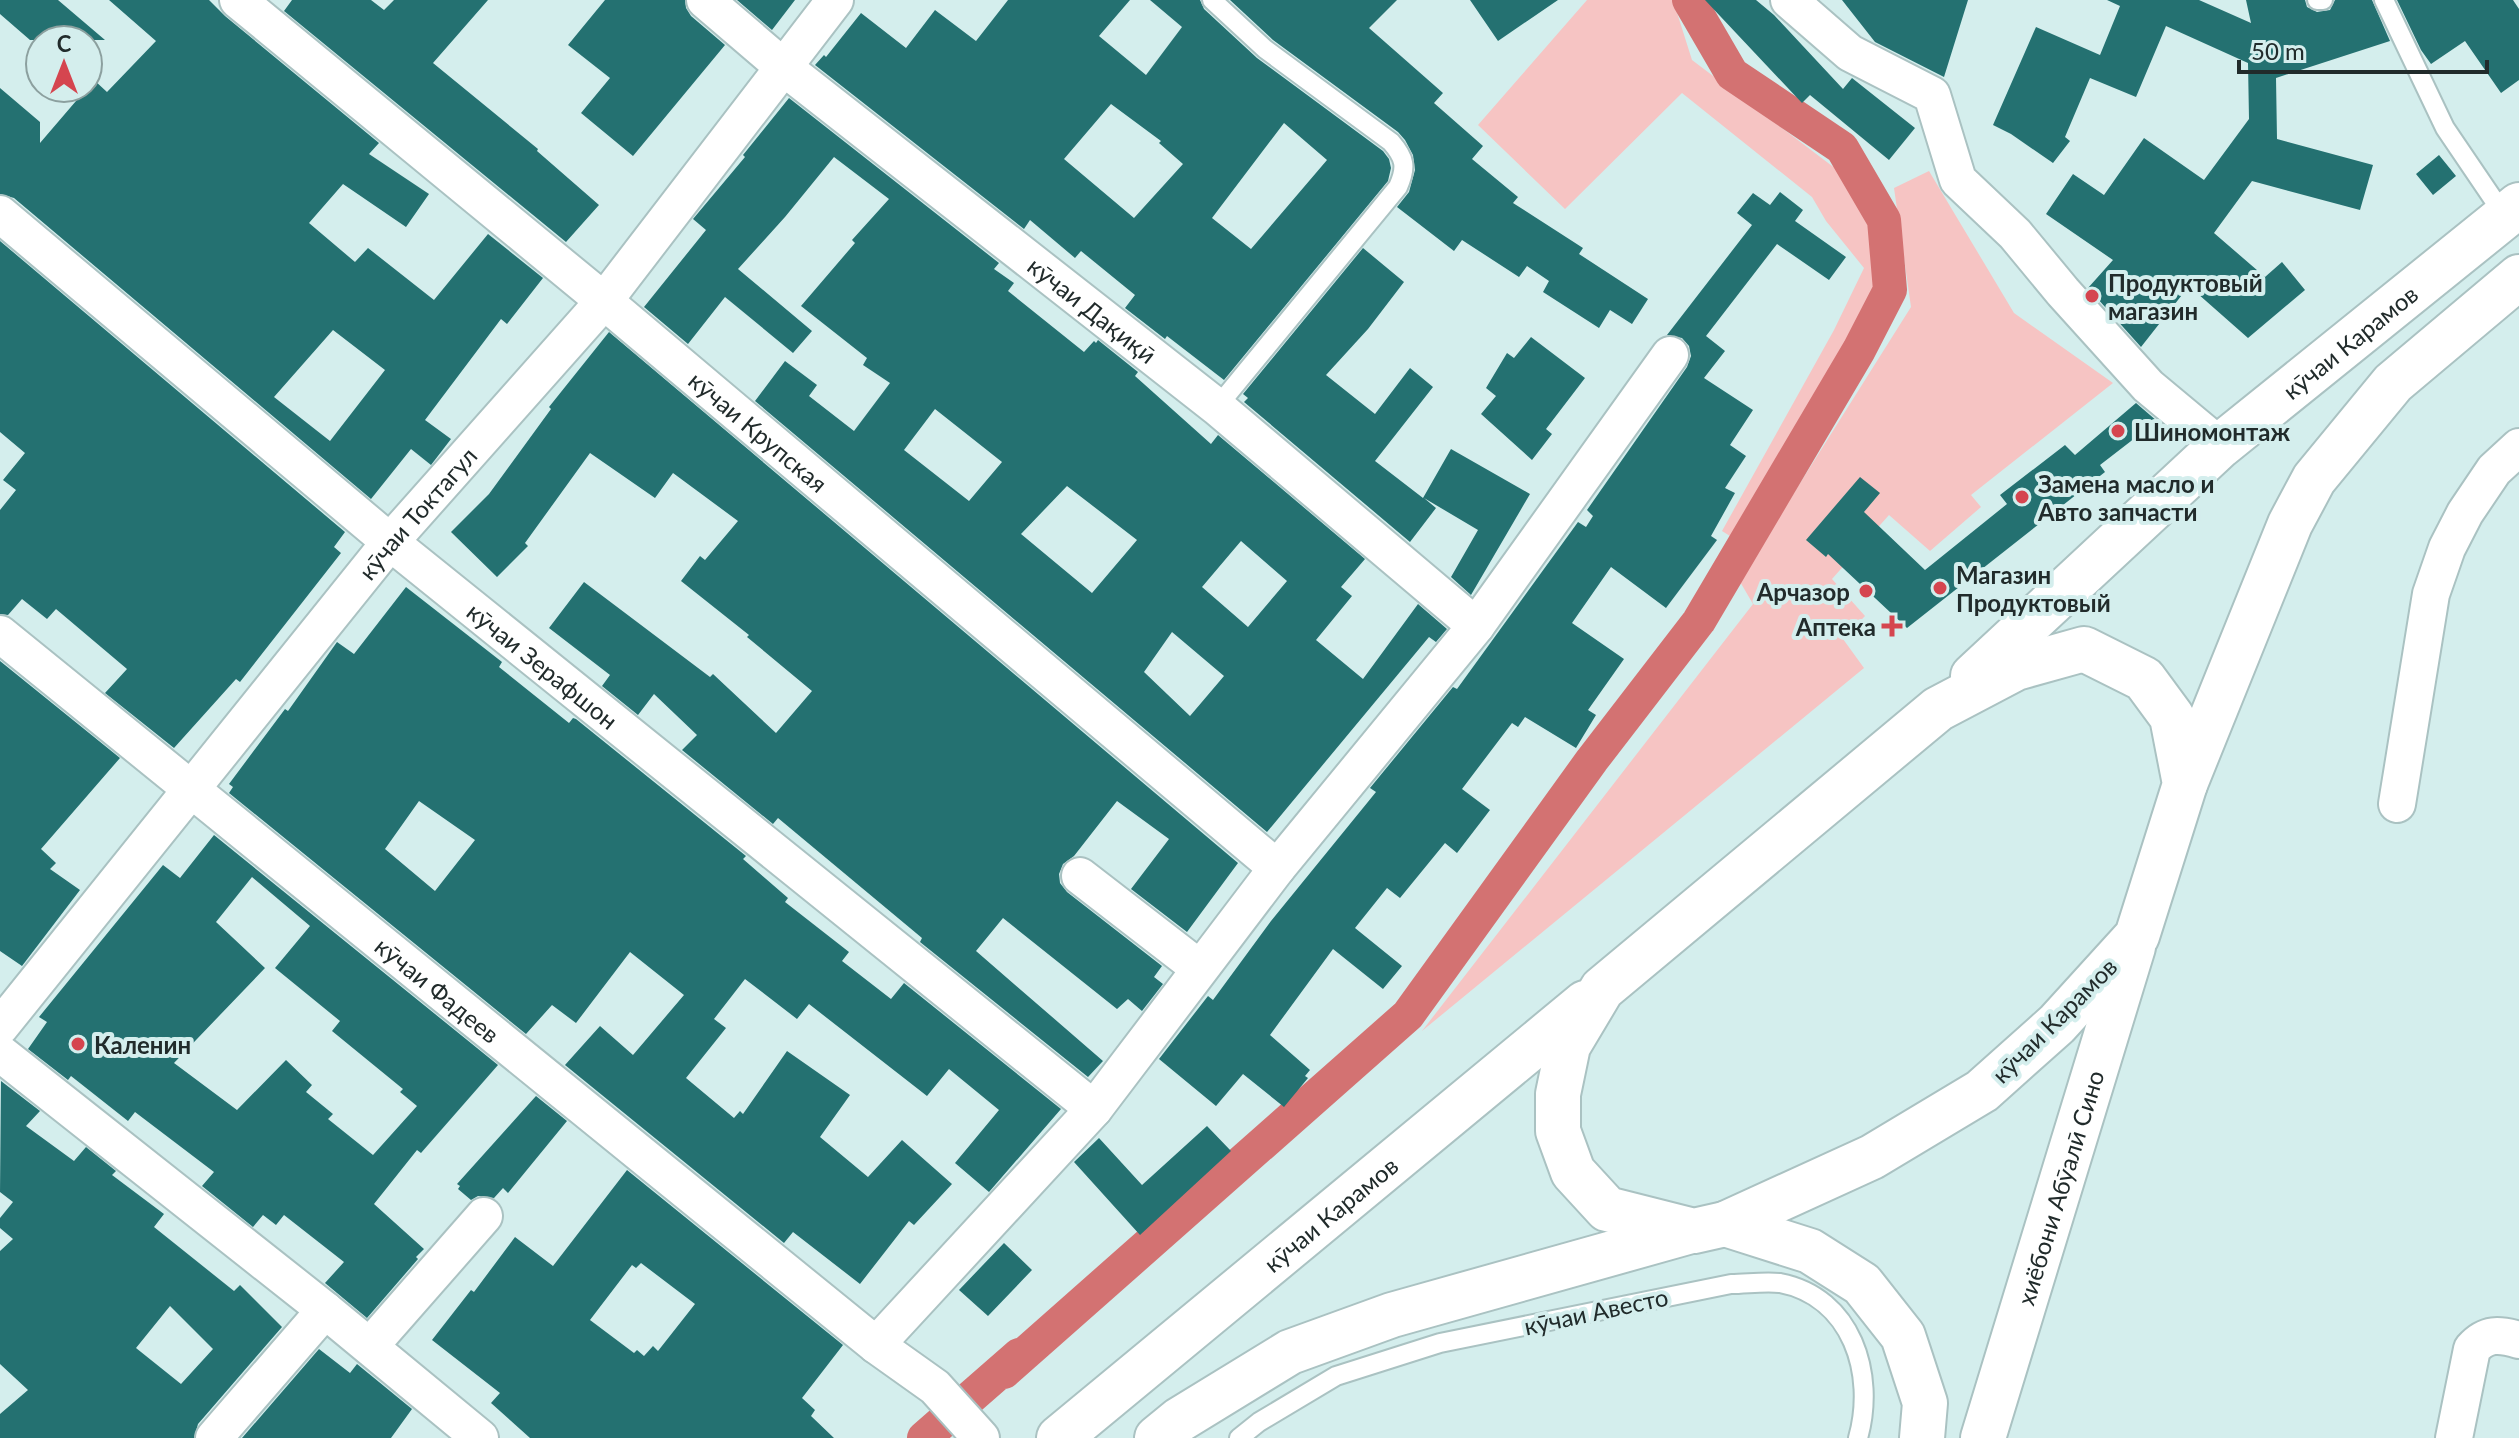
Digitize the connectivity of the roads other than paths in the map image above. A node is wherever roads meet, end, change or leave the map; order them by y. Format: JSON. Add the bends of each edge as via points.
{"nodes":[{"id":1,"x":238,"y":0,"type":"edge"},
{"id":2,"x":705,"y":0,"type":"edge"},
{"id":3,"x":835,"y":0,"type":"edge"},
{"id":4,"x":1212,"y":0,"type":"edge"},
{"id":5,"x":1789,"y":0,"type":"edge"},
{"id":6,"x":2384,"y":0,"type":"edge"},
{"id":7,"x":782,"y":66,"type":"junction"},
{"id":8,"x":2511,"y":210,"type":"edge"},
{"id":9,"x":0,"y":214,"type":"edge"},
{"id":10,"x":2519,"y":277,"type":"edge"},
{"id":11,"x":604,"y":301,"type":"junction"},
{"id":12,"x":1670,"y":355,"type":"dead end"},
{"id":13,"x":1217,"y":407,"type":"junction"},
{"id":14,"x":2220,"y":446,"type":"junction"},
{"id":15,"x":2519,"y":447,"type":"edge"},
{"id":16,"x":390,"y":542,"type":"junction"},
{"id":17,"x":1476,"y":626,"type":"junction"},
{"id":18,"x":0,"y":634,"type":"edge"},
{"id":19,"x":1938,"y":709,"type":"junction"},
{"id":20,"x":2185,"y":784,"type":"junction"},
{"id":21,"x":193,"y":789,"type":"junction"},
{"id":22,"x":2397,"y":804,"type":"dead end"},
{"id":23,"x":1277,"y":868,"type":"junction"},
{"id":24,"x":1080,"y":876,"type":"dead end"},
{"id":25,"x":2137,"y":936,"type":"junction"},
{"id":26,"x":1199,"y":968,"type":"junction"},
{"id":27,"x":1602,"y":989,"type":"junction"},
{"id":28,"x":0,"y":1027,"type":"edge"},
{"id":29,"x":0,"y":1053,"type":"edge"},
{"id":30,"x":1094,"y":1109,"type":"junction"},
{"id":31,"x":484,"y":1216,"type":"dead end"},
{"id":32,"x":1709,"y":1227,"type":"junction"},
{"id":33,"x":325,"y":1310,"type":"junction"},
{"id":34,"x":2519,"y":1340,"type":"edge"},
{"id":35,"x":876,"y":1345,"type":"junction"},
{"id":36,"x":370,"y":1346,"type":"junction"},
{"id":37,"x":977,"y":1434,"type":"edge"},
{"id":38,"x":214,"y":1438,"type":"edge"},
{"id":39,"x":480,"y":1438,"type":"edge"},
{"id":40,"x":1059,"y":1438,"type":"edge"},
{"id":41,"x":1157,"y":1438,"type":"edge"},
{"id":42,"x":1239,"y":1438,"type":"edge"},
{"id":43,"x":1858,"y":1438,"type":"edge"},
{"id":44,"x":1922,"y":1438,"type":"edge"},
{"id":45,"x":1983,"y":1438,"type":"edge"},
{"id":46,"x":2454,"y":1438,"type":"edge"}],
"edges":[{"from":1,"to":11,"type":"street","name":"кӯчаи Крупская"},
{"from":2,"to":7,"type":"street","name":"кӯчаи Дақиқӣ"},
{"from":3,"to":7,"type":"street","name":"кӯчаи Токтагул"},
{"from":4,"to":13,"type":"lane","via":[[1265,49],[1391,142],[1403,156],[1405,171],[1398,187]]},
{"from":5,"to":14,"type":"street","via":[[1850,53],[1932,95],[1958,180],[2015,234],[2148,386]]},
{"from":6,"to":8,"type":"lane","via":[[2445,128]]},
{"from":7,"to":11,"type":"street","name":"кӯчаи Токтагул"},
{"from":7,"to":13,"type":"street","name":"кӯчаи Дақиқӣ"},
{"from":8,"to":14,"type":"main road","name":"кӯчаи Карамов"},
{"from":9,"to":16,"type":"street","name":"кӯчаи Зерафшон"},
{"from":10,"to":20,"type":"main road","name":"кӯчаи Карамов","via":[[2393,383],[2314,479],[2290,524]]},
{"from":11,"to":16,"type":"street","name":"кӯчаи Токтагул"},
{"from":11,"to":23,"type":"street","name":"кӯчаи Крупская"},
{"from":12,"to":17,"type":"street"},
{"from":13,"to":17,"type":"street","name":"кӯчаи Дақиқӣ"},
{"from":14,"to":19,"type":"main road","name":"кӯчаи Карамов"},
{"from":15,"to":22,"type":"street","via":[[2494,470],[2465,513],[2431,594]]},
{"from":16,"to":21,"type":"street","name":"кӯчаи Токтагул"},
{"from":16,"to":30,"type":"street","name":"кӯчаи Зерафшон"},
{"from":17,"to":23,"type":"street"},
{"from":18,"to":21,"type":"street","name":"кӯчаи Фадеев"},
{"from":19,"to":20,"type":"main road","name":"кӯчаи Карамов","via":[[2016,668],[2084,649],[2144,679],[2172,717]]},
{"from":19,"to":27,"type":"main road","name":"кӯчаи Карамов"},
{"from":20,"to":25,"type":"main road","name":"кӯчаи Карамов"},
{"from":21,"to":28,"type":"street","name":"кӯчаи Токтагул"},
{"from":21,"to":35,"type":"street","name":"кӯчаи Фадеев"},
{"from":23,"to":26,"type":"street"},
{"from":24,"to":26,"type":"street"},
{"from":25,"to":32,"type":"main road","name":"кӯчаи Карамов","via":[[2057,1024],[1982,1091],[1872,1157]]},
{"from":25,"to":45,"type":"main road","name":"хиёбони Абӯалӣ Сино"},
{"from":26,"to":30,"type":"street"},
{"from":27,"to":32,"type":"main road","name":"кӯчаи Карамов","via":[[1568,1046],[1558,1094],[1558,1131],[1573,1172],[1607,1209]]},
{"from":27,"to":40,"type":"main road","name":"кӯчаи Карамов"},
{"from":29,"to":33,"type":"street"},
{"from":30,"to":35,"type":"street"},
{"from":31,"to":36,"type":"street"},
{"from":32,"to":41,"type":"main road","name":"кӯчаи Карамов","via":[[1392,1315],[1290,1352]]},
{"from":32,"to":44,"type":"main road","via":[[1810,1251],[1862,1284],[1903,1336],[1925,1403]]},
{"from":33,"to":36,"type":"street"},
{"from":33,"to":38,"type":"street"},
{"from":34,"to":46,"type":"street","via":[[2495,1334],[2481,1338],[2472,1349]]},
{"from":35,"to":37,"type":"street","name":"кӯчаи Фадеев","via":[[935,1387]]},
{"from":36,"to":39,"type":"street"},
{"from":42,"to":43,"type":"lane","name":"кӯчаи Авесто","via":[[1336,1376],[1440,1343],[1731,1284],[1779,1283],[1816,1296],[1849,1328],[1864,1377]]}]}
